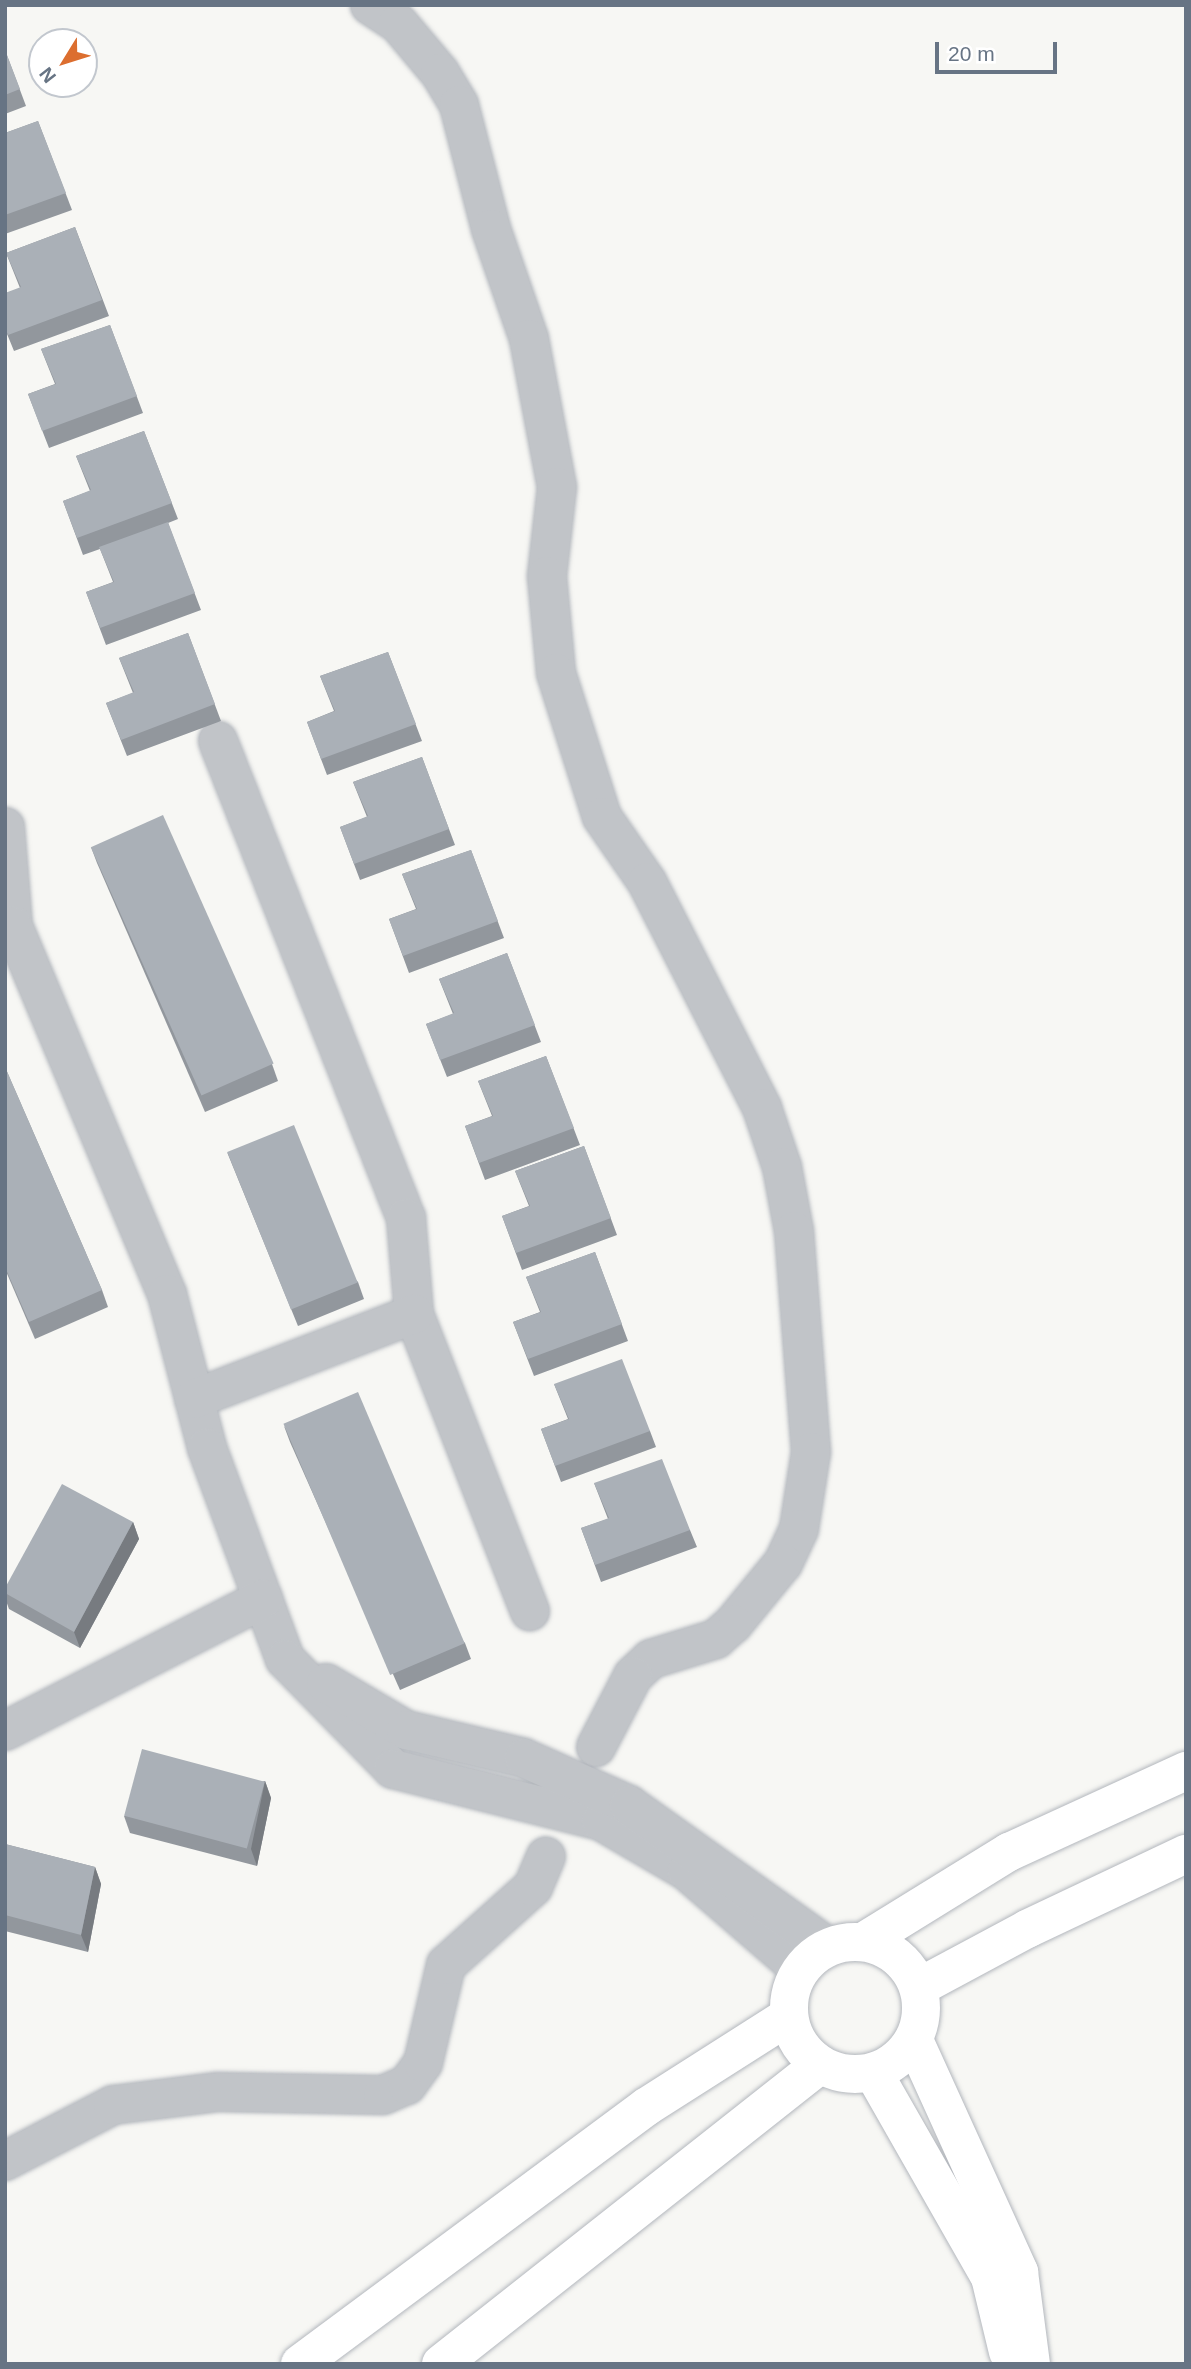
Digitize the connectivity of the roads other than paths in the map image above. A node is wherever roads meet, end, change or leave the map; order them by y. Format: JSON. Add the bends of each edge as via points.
{"nodes":[{"id":1,"x":370,"y":5,"type":"edge"},
{"id":2,"x":218,"y":741,"type":"dead end"},
{"id":3,"x":5,"y":827,"type":"edge"},
{"id":4,"x":9,"y":927,"type":"edge"},
{"id":5,"x":414,"y":1314,"type":"junction"},
{"id":6,"x":194,"y":1399,"type":"junction"},
{"id":7,"x":263,"y":1599,"type":"junction"},
{"id":8,"x":530,"y":1611,"type":"dead end"},
{"id":9,"x":5,"y":1731,"type":"edge"},
{"id":10,"x":596,"y":1747,"type":"dead end"},
{"id":11,"x":1186,"y":1771,"type":"edge"},
{"id":12,"x":1186,"y":1854,"type":"edge"},
{"id":13,"x":546,"y":1857,"type":"dead end"},
{"id":14,"x":831,"y":1952,"type":"junction"},
{"id":15,"x":919,"y":1987,"type":"junction"},
{"id":16,"x":789,"y":2016,"type":"junction"},
{"id":17,"x":914,"y":2040,"type":"junction"},
{"id":18,"x":820,"y":2066,"type":"junction"},
{"id":19,"x":873,"y":2073,"type":"junction"},
{"id":20,"x":5,"y":2161,"type":"edge"},
{"id":21,"x":300,"y":2364,"type":"edge"},
{"id":22,"x":441,"y":2364,"type":"edge"},
{"id":23,"x":1010,"y":2364,"type":"edge"},
{"id":24,"x":1031,"y":2364,"type":"edge"}],
"edges":[{"from":1,"to":10,"type":"street","via":[[398,23],[440,73],[458,105],[491,229],[529,339],[557,487],[547,576],[556,673],[602,817],[647,882],[761,1108],[782,1167],[794,1231],[811,1452],[799,1529],[783,1563],[733,1624],[716,1639],[651,1659],[633,1676]]},
{"from":2,"to":5,"type":"street","via":[[406,1218]]},
{"from":3,"to":4,"type":"street"},
{"from":4,"to":6,"type":"street","via":[[167,1294]]},
{"from":5,"to":6,"type":"street"},
{"from":5,"to":8,"type":"street"},
{"from":6,"to":7,"type":"street"},
{"from":7,"to":9,"type":"street"},
{"from":7,"to":14,"type":"street","via":[[285,1659],[406,1730],[524,1758],[629,1805]]},
{"from":11,"to":14,"type":"street","via":[[1009,1852]]},
{"from":12,"to":15,"type":"street","via":[[1027,1929]]},
{"from":13,"to":20,"type":"street","via":[[533,1886],[446,1965],[422,2063],[407,2085],[383,2095],[218,2092],[113,2105]]},
{"from":14,"to":15,"type":"street","via":[[897,1957]]},
{"from":14,"to":16,"type":"street","via":[[791,1992]]},
{"from":15,"to":17,"type":"street","via":[[921,2014]]},
{"from":16,"to":18,"type":"street","via":[[805,2052]]},
{"from":16,"to":21,"type":"street","via":[[646,2107]]},
{"from":17,"to":19,"type":"street","via":[[897,2060]]},
{"from":17,"to":24,"type":"street","via":[[1019,2272]]},
{"from":18,"to":19,"type":"street","via":[[845,2074]]},
{"from":18,"to":22,"type":"street"},
{"from":19,"to":23,"type":"street","via":[[990,2277]]}]}
